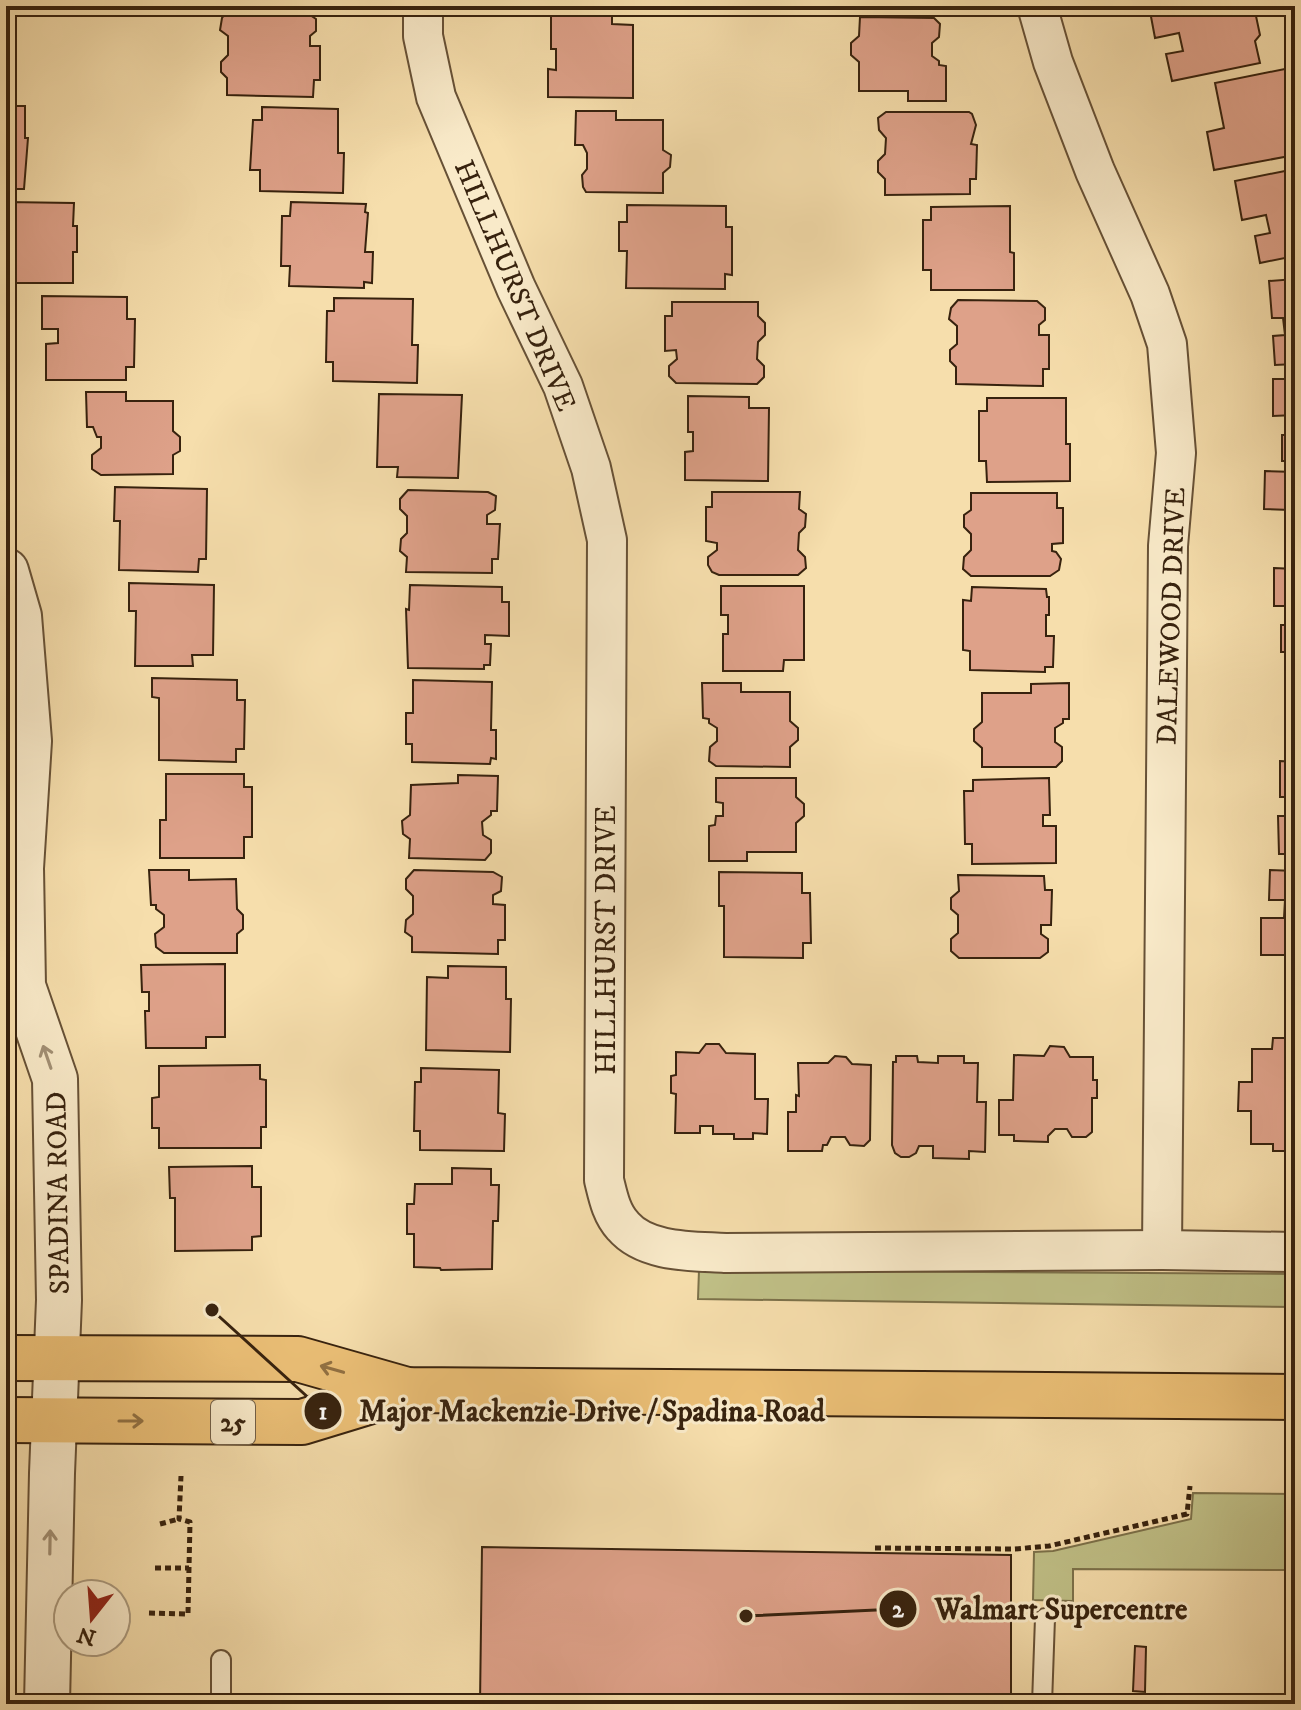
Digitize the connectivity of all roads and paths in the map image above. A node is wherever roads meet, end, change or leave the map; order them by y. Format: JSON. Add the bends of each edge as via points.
{"nodes":[{"id":1,"x":423,"y":6,"type":"edge"},
{"id":2,"x":1037,"y":6,"type":"edge"},
{"id":3,"x":6,"y":571,"type":"edge"},
{"id":4,"x":13,"y":1007,"type":"edge"},
{"id":5,"x":1162,"y":1250,"type":"junction"},
{"id":6,"x":1295,"y":1252,"type":"edge"},
{"id":7,"x":6,"y":1358,"type":"edge"},
{"id":8,"x":56,"y":1358,"type":"junction"},
{"id":9,"x":407,"y":1390,"type":"junction"},
{"id":10,"x":1295,"y":1397,"type":"edge"},
{"id":11,"x":6,"y":1420,"type":"edge"},
{"id":12,"x":54,"y":1420,"type":"junction"},
{"id":13,"x":181,"y":1476,"type":"dead end"},
{"id":14,"x":1190,"y":1486,"type":"dead end"},
{"id":15,"x":179,"y":1519,"type":"junction"},
{"id":16,"x":160,"y":1524,"type":"dead end"},
{"id":17,"x":875,"y":1548,"type":"dead end"},
{"id":18,"x":155,"y":1568,"type":"dead end"},
{"id":19,"x":189,"y":1568,"type":"junction"},
{"id":20,"x":149,"y":1613,"type":"dead end"},
{"id":21,"x":1045,"y":1618,"type":"dead end"},
{"id":22,"x":221,"y":1660,"type":"dead end"},
{"id":23,"x":47,"y":1704,"type":"edge"},
{"id":24,"x":221,"y":1704,"type":"edge"},
{"id":25,"x":1042,"y":1704,"type":"edge"}],
"edges":[{"from":1,"to":5,"type":"street","name":"HILLHURST DRIVE","via":[[423,36],[436,97],[563,386],[591,468],[607,540],[603,1137],[611,1208],[623,1227],[642,1241],[681,1250]]},
{"from":2,"to":5,"type":"street","name":"DALEWOOD DRIVE","via":[[1058,76],[1167,344],[1176,453],[1168,546]]},
{"from":3,"to":4,"type":"street","name":"SPADINA ROAD","via":[[19,616],[29,741]]},
{"from":8,"to":4,"type":"street","name":"SPADINA ROAD","one_way":true,"via":[[55,1079]]},
{"from":5,"to":6,"type":"street","name":"HILLHURST DRIVE"},
{"from":7,"to":8,"type":"main road","number":"25"},
{"from":9,"to":8,"type":"main road","number":"25","one_way":true,"via":[[298,1359]]},
{"from":8,"to":12,"type":"street","name":"SPADINA ROAD"},
{"from":9,"to":10,"type":"main road","number":"25"},
{"from":12,"to":9,"type":"main road","number":"25","one_way":true,"via":[[302,1422]]},
{"from":11,"to":12,"type":"main road","number":"25"},
{"from":23,"to":12,"type":"street","name":"SPADINA ROAD","one_way":true},
{"from":13,"to":15,"type":"path"},
{"from":14,"to":17,"type":"path","via":[[1187,1514],[1049,1546]]},
{"from":15,"to":16,"type":"path"},
{"from":15,"to":19,"type":"path","via":[[190,1522]]},
{"from":18,"to":19,"type":"path"},
{"from":19,"to":20,"type":"path","via":[[188,1614]]},
{"from":21,"to":25,"type":"lane"},
{"from":22,"to":24,"type":"lane"}]}
